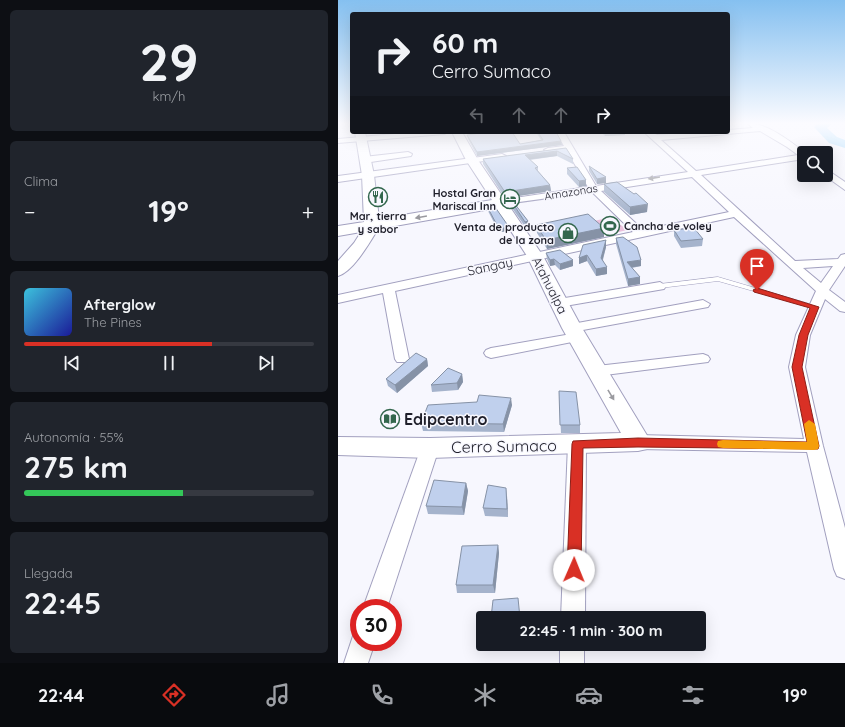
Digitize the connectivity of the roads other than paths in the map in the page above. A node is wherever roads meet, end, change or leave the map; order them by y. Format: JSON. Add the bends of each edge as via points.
{"nodes":[{"id":1,"x":363,"y":154,"type":"edge"},
{"id":2,"x":408,"y":154,"type":"dead end"},
{"id":3,"x":469,"y":154,"type":"edge"},
{"id":4,"x":573,"y":154,"type":"edge"},
{"id":5,"x":672,"y":154,"type":"edge"},
{"id":6,"x":510,"y":156,"type":"edge"},
{"id":7,"x":797,"y":157,"type":"edge"},
{"id":8,"x":364,"y":160,"type":"junction"},
{"id":9,"x":472,"y":160,"type":"junction"},
{"id":10,"x":693,"y":172,"type":"junction"},
{"id":11,"x":368,"y":175,"type":"junction"},
{"id":12,"x":833,"y":178,"type":"edge"},
{"id":13,"x":338,"y":179,"type":"edge"},
{"id":14,"x":845,"y":187,"type":"edge"},
{"id":15,"x":593,"y":188,"type":"junction"},
{"id":16,"x":501,"y":203,"type":"junction"},
{"id":17,"x":737,"y":213,"type":"junction"},
{"id":18,"x":372,"y":226,"type":"junction"},
{"id":19,"x":338,"y":231,"type":"edge"},
{"id":20,"x":641,"y":234,"type":"junction"},
{"id":21,"x":535,"y":256,"type":"junction"},
{"id":22,"x":844,"y":260,"type":"edge"},
{"id":23,"x":793,"y":265,"type":"junction"},
{"id":24,"x":338,"y":271,"type":"edge"},
{"id":25,"x":660,"y":286,"type":"joint"},
{"id":26,"x":388,"y":288,"type":"junction"},
{"id":27,"x":822,"y":291,"type":"junction"},
{"id":28,"x":338,"y":299,"type":"edge"},
{"id":29,"x":559,"y":303,"type":"junction"},
{"id":30,"x":703,"y":304,"type":"dead end"},
{"id":31,"x":815,"y":307,"type":"junction"},
{"id":32,"x":845,"y":308,"type":"edge"},
{"id":33,"x":574,"y":333,"type":"junction"},
{"id":34,"x":491,"y":353,"type":"dead end"},
{"id":35,"x":402,"y":359,"type":"dead end"},
{"id":36,"x":704,"y":359,"type":"dead end"},
{"id":37,"x":597,"y":371,"type":"junction"},
{"id":38,"x":638,"y":442,"type":"junction"},
{"id":39,"x":577,"y":444,"type":"junction"},
{"id":40,"x":338,"y":446,"type":"edge"},
{"id":41,"x":814,"y":446,"type":"junction"},
{"id":42,"x":430,"y":448,"type":"junction"},
{"id":43,"x":845,"y":568,"type":"edge"},
{"id":44,"x":378,"y":599,"type":"edge"},
{"id":45,"x":573,"y":611,"type":"edge"},
{"id":46,"x":360,"y":651,"type":"edge"},
{"id":47,"x":572,"y":651,"type":"edge"},
{"id":48,"x":356,"y":663,"type":"edge"},
{"id":49,"x":572,"y":663,"type":"edge"}],
"edges":[{"from":1,"to":8,"type":"street"},
{"from":2,"to":8,"type":"street"},
{"from":3,"to":9,"type":"street","name":"Atahualpa"},
{"from":4,"to":15,"type":"street"},
{"from":5,"to":10,"type":"street"},
{"from":6,"to":9,"type":"street"},
{"from":7,"to":10,"type":"street","name":"Amazonas"},
{"from":8,"to":11,"type":"street"},
{"from":9,"to":11,"type":"street"},
{"from":9,"to":16,"type":"street","name":"Atahualpa"},
{"from":10,"to":15,"type":"street","name":"Amazonas","one_way":true},
{"from":10,"to":17,"type":"street"},
{"from":11,"to":13,"type":"street"},
{"from":11,"to":18,"type":"street"},
{"from":12,"to":14,"type":"street"},
{"from":15,"to":16,"type":"street","name":"Amazonas"},
{"from":15,"to":20,"type":"street"},
{"from":16,"to":18,"type":"street","name":"Amazonas","one_way":true},
{"from":16,"to":21,"type":"street","name":"Atahualpa"},
{"from":17,"to":20,"type":"street","name":"Sangay"},
{"from":17,"to":23,"type":"street","via":[[780,256]]},
{"from":18,"to":19,"type":"street","name":"Amazonas"},
{"from":18,"to":24,"type":"street","via":[[360,246]]},
{"from":20,"to":21,"type":"street","name":"Sangay"},
{"from":21,"to":26,"type":"street","name":"Sangay"},
{"from":21,"to":29,"type":"street","name":"Atahualpa"},
{"from":22,"to":23,"type":"street"},
{"from":22,"to":27,"type":"street"},
{"from":23,"to":27,"type":"street"},
{"from":25,"to":29,"type":"street"},
{"from":25,"to":31,"type":"lane","via":[[718,279]]},
{"from":26,"to":28,"type":"street","name":"Sangay"},
{"from":26,"to":35,"type":"street"},
{"from":27,"to":31,"type":"street"},
{"from":27,"to":32,"type":"street"},
{"from":29,"to":33,"type":"street","name":"Atahualpa"},
{"from":30,"to":33,"type":"street"},
{"from":31,"to":41,"type":"street","via":[[803,335],[797,367]]},
{"from":33,"to":34,"type":"street"},
{"from":33,"to":37,"type":"street","name":"Atahualpa"},
{"from":36,"to":37,"type":"street"},
{"from":37,"to":38,"type":"street","name":"Atahualpa","one_way":true},
{"from":38,"to":39,"type":"street","name":"Cerro Sumaco"},
{"from":38,"to":41,"type":"street","name":"Cerro Sumaco"},
{"from":39,"to":42,"type":"street","name":"Cerro Sumaco"},
{"from":39,"to":45,"type":"street"},
{"from":40,"to":42,"type":"street","name":"Cerro Sumaco"},
{"from":41,"to":43,"type":"street"},
{"from":42,"to":44,"type":"street"},
{"from":46,"to":48,"type":"street"},
{"from":47,"to":49,"type":"street"}]}
